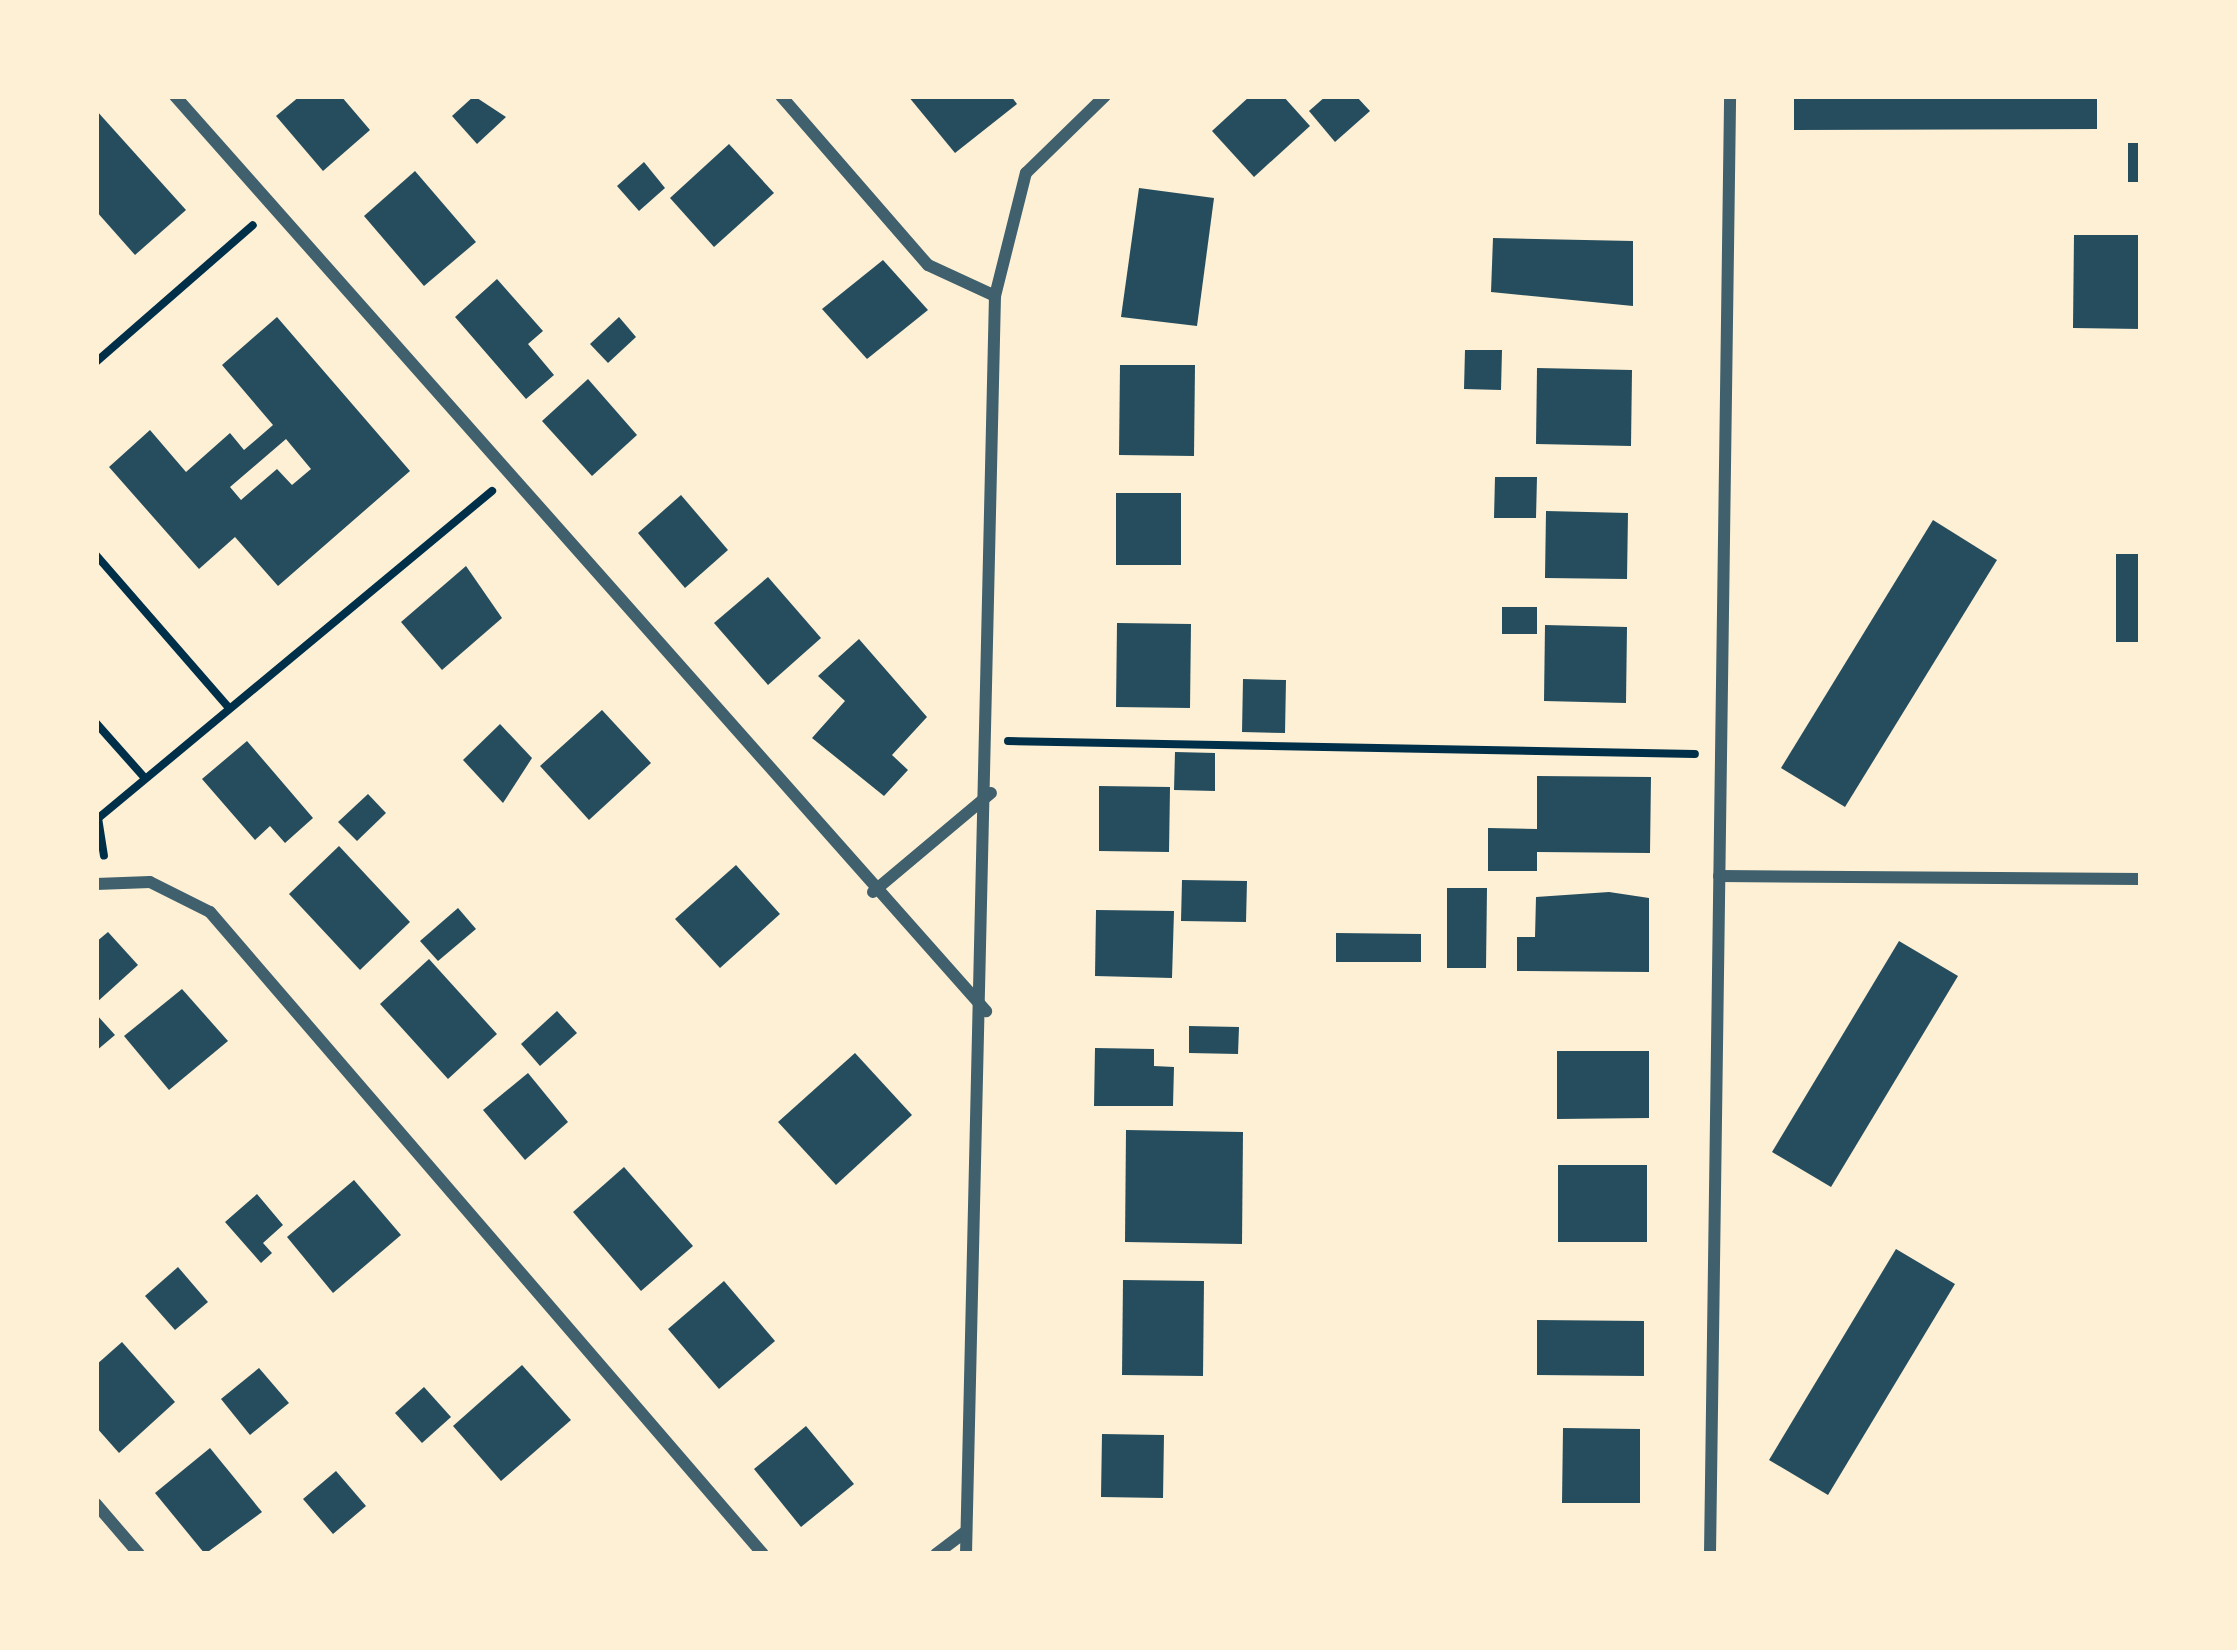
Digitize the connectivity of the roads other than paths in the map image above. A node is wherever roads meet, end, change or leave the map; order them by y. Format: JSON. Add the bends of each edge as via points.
{"nodes":[{"id":1,"x":175,"y":96,"type":"edge"},
{"id":2,"x":781,"y":96,"type":"edge"},
{"id":3,"x":1105,"y":96,"type":"edge"},
{"id":4,"x":1730,"y":96,"type":"edge"},
{"id":5,"x":995,"y":296,"type":"junction"},
{"id":6,"x":991,"y":793,"type":"junction"},
{"id":7,"x":1719,"y":876,"type":"junction"},
{"id":8,"x":2141,"y":879,"type":"edge"},
{"id":9,"x":102,"y":883,"type":"edge"},
{"id":10,"x":873,"y":892,"type":"junction"},
{"id":11,"x":986,"y":1012,"type":"junction"},
{"id":12,"x":96,"y":1504,"type":"edge"},
{"id":13,"x":964,"y":1532,"type":"junction"},
{"id":14,"x":139,"y":1554,"type":"edge"},
{"id":15,"x":763,"y":1554,"type":"edge"},
{"id":16,"x":936,"y":1554,"type":"edge"},
{"id":17,"x":966,"y":1554,"type":"edge"},
{"id":18,"x":1711,"y":1554,"type":"edge"}],
"edges":[{"from":1,"to":10,"type":"street"},
{"from":2,"to":5,"type":"street","via":[[928,265]]},
{"from":3,"to":5,"type":"street","via":[[1026,173]]},
{"from":4,"to":7,"type":"street"},
{"from":5,"to":6,"type":"street"},
{"from":6,"to":10,"type":"street"},
{"from":6,"to":11,"type":"street"},
{"from":7,"to":8,"type":"street"},
{"from":7,"to":18,"type":"street"},
{"from":9,"to":15,"type":"street","via":[[150,882],[210,912]]},
{"from":10,"to":11,"type":"street"},
{"from":11,"to":13,"type":"street"},
{"from":12,"to":14,"type":"street"},
{"from":13,"to":16,"type":"street"},
{"from":13,"to":17,"type":"street"}]}
